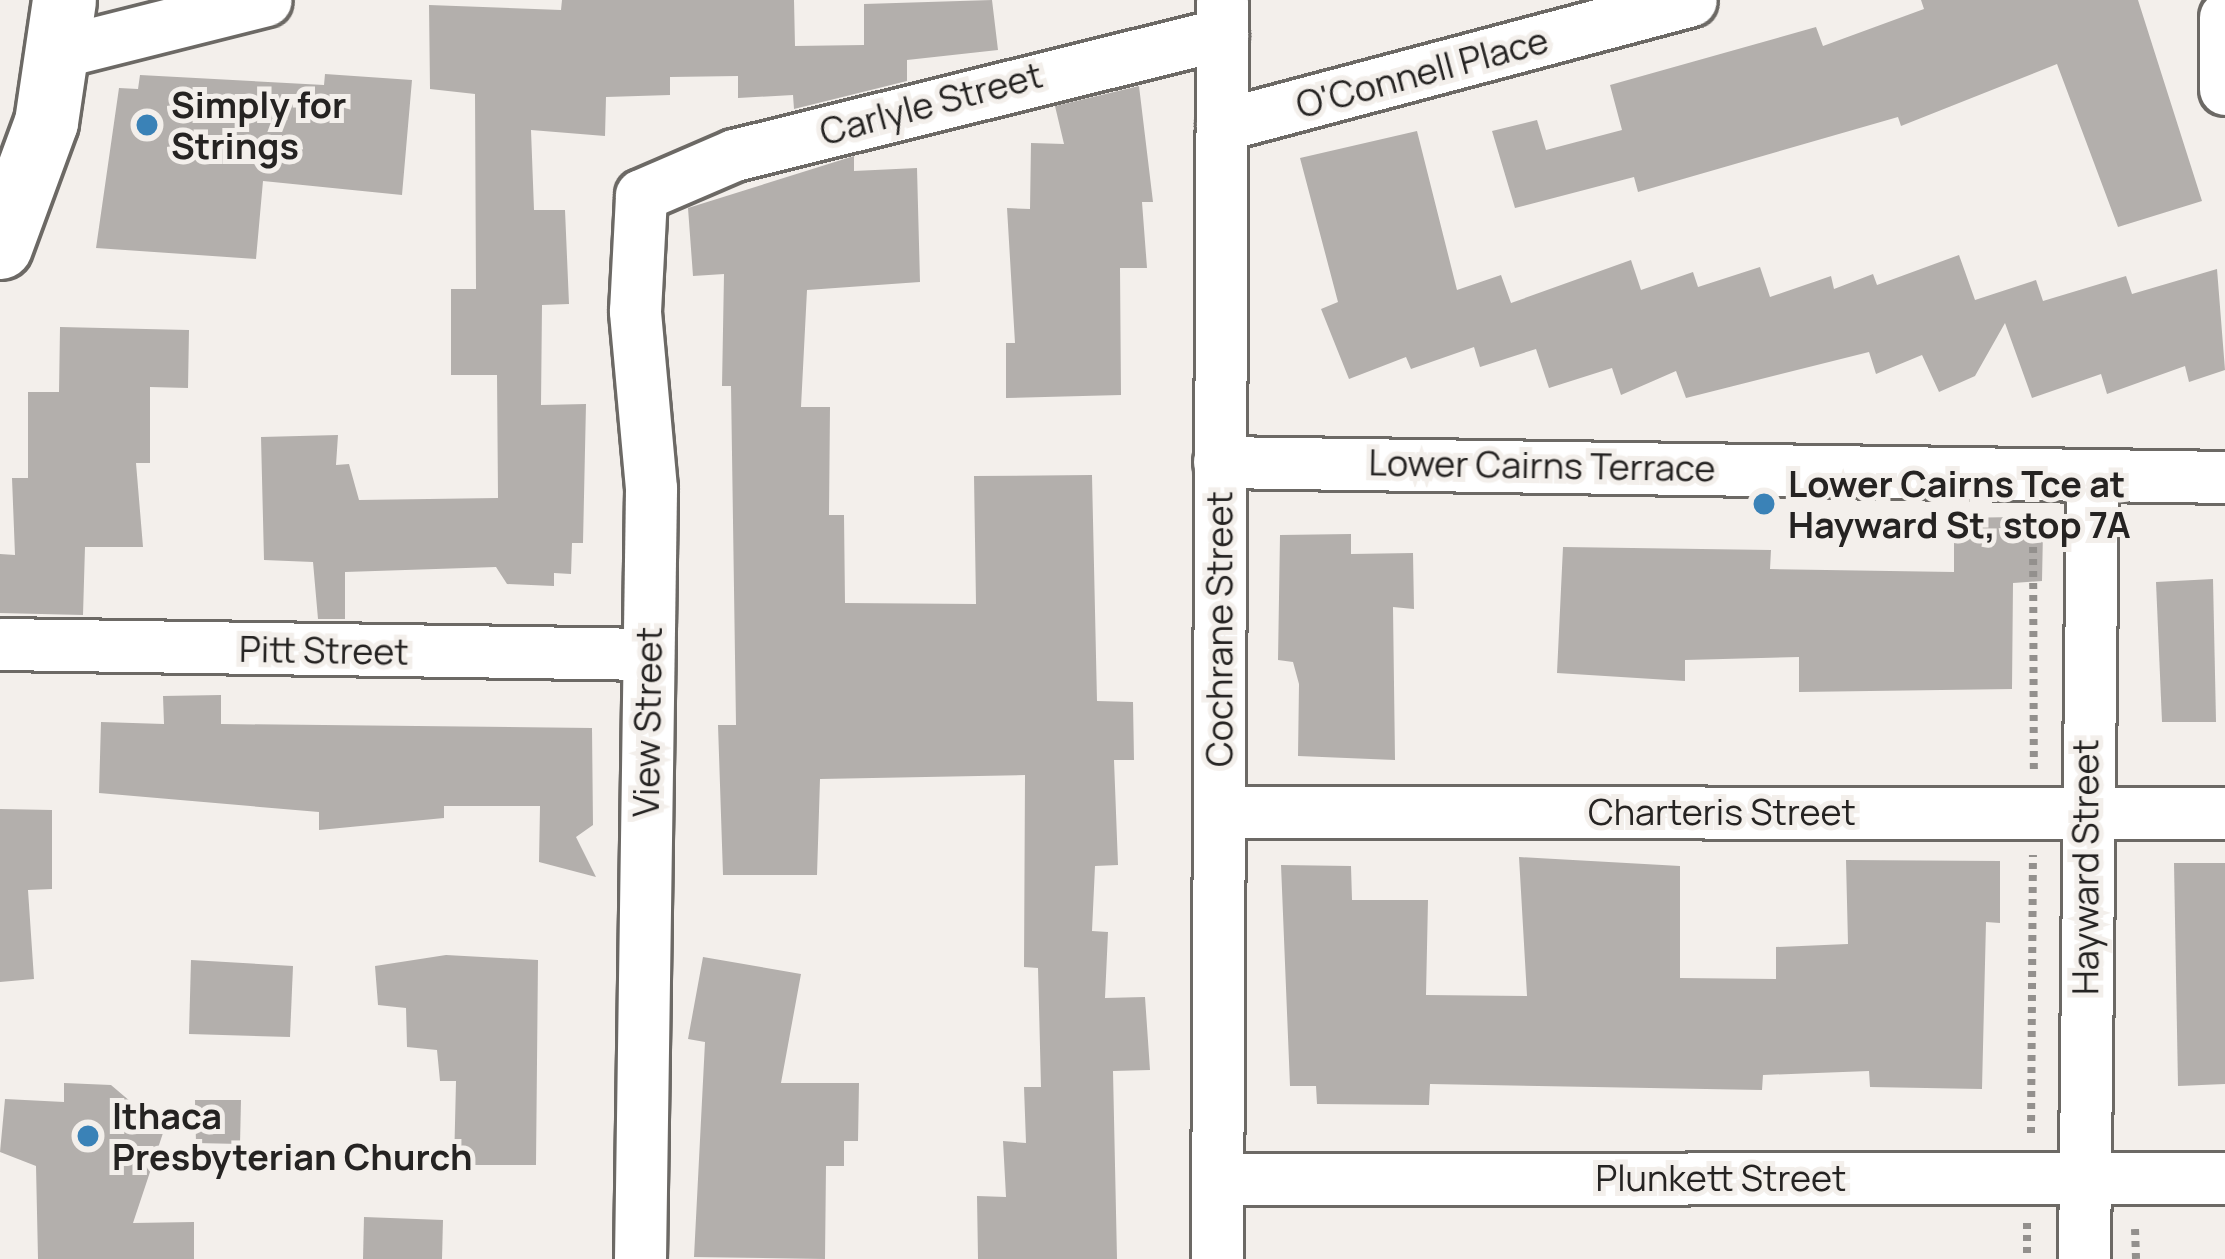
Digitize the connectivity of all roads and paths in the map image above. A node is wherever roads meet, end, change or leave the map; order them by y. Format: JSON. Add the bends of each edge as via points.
{"nodes":[{"id":1,"x":266,"y":0,"type":"edge"},
{"id":2,"x":1691,"y":0,"type":"edge"},
{"id":3,"x":2225,"y":16,"type":"edge"},
{"id":4,"x":1222,"y":17,"type":"edge"},
{"id":5,"x":62,"y":26,"type":"edge"},
{"id":6,"x":2225,"y":89,"type":"edge"},
{"id":7,"x":1222,"y":125,"type":"junction"},
{"id":8,"x":646,"y":187,"type":"joint"},
{"id":9,"x":0,"y":247,"type":"edge"},
{"id":10,"x":1219,"y":462,"type":"junction"},
{"id":11,"x":2092,"y":476,"type":"junction"},
{"id":12,"x":2225,"y":477,"type":"edge"},
{"id":13,"x":2041,"y":523,"type":"dead end"},
{"id":14,"x":0,"y":644,"type":"edge"},
{"id":15,"x":648,"y":654,"type":"junction"},
{"id":16,"x":2034,"y":775,"type":"dead end"},
{"id":17,"x":1219,"y":812,"type":"junction"},
{"id":18,"x":2084,"y":812,"type":"junction"},
{"id":19,"x":2225,"y":813,"type":"edge"},
{"id":20,"x":2032,"y":854,"type":"dead end"},
{"id":21,"x":2031,"y":1133,"type":"dead end"},
{"id":22,"x":2084,"y":1177,"type":"junction"},
{"id":23,"x":2225,"y":1178,"type":"edge"},
{"id":24,"x":1217,"y":1179,"type":"junction"},
{"id":25,"x":2027,"y":1223,"type":"dead end"},
{"id":26,"x":2135,"y":1229,"type":"dead end"},
{"id":27,"x":640,"y":1259,"type":"edge"},
{"id":28,"x":1216,"y":1259,"type":"edge"},
{"id":29,"x":2027,"y":1259,"type":"edge"},
{"id":30,"x":2084,"y":1259,"type":"edge"},
{"id":31,"x":2136,"y":1259,"type":"edge"}],
"edges":[{"from":1,"to":5,"type":"street"},
{"from":2,"to":7,"type":"street","name":"O'Connell Place"},
{"from":3,"to":6,"type":"street"},
{"from":4,"to":7,"type":"street","name":"Cochrane Street"},
{"from":4,"to":8,"type":"street","name":"Carlyle Street"},
{"from":5,"to":9,"type":"main road"},
{"from":7,"to":10,"type":"street","name":"Cochrane Street"},
{"from":8,"to":15,"type":"street","name":"View Street","via":[[635,311],[651,488]]},
{"from":10,"to":11,"type":"street","name":"Lower Cairns Terrace"},
{"from":10,"to":17,"type":"street","name":"Cochrane Street"},
{"from":11,"to":12,"type":"street","name":"Lower Cairns Terrace"},
{"from":11,"to":18,"type":"street","name":"Hayward Street"},
{"from":13,"to":16,"type":"path"},
{"from":14,"to":15,"type":"street","name":"Pitt Street"},
{"from":15,"to":27,"type":"street","name":"View Street"},
{"from":17,"to":18,"type":"street","name":"Charteris Street"},
{"from":17,"to":24,"type":"street","name":"Cochrane Street"},
{"from":18,"to":19,"type":"street","name":"Charteris Street"},
{"from":18,"to":22,"type":"street","name":"Hayward Street"},
{"from":20,"to":21,"type":"path"},
{"from":22,"to":23,"type":"street","name":"Plunkett Street"},
{"from":22,"to":24,"type":"street","name":"Plunkett Street"},
{"from":22,"to":30,"type":"street","name":"Hayward Street"},
{"from":24,"to":28,"type":"street","name":"Cochrane Street"},
{"from":25,"to":29,"type":"path"},
{"from":26,"to":31,"type":"path"}]}
